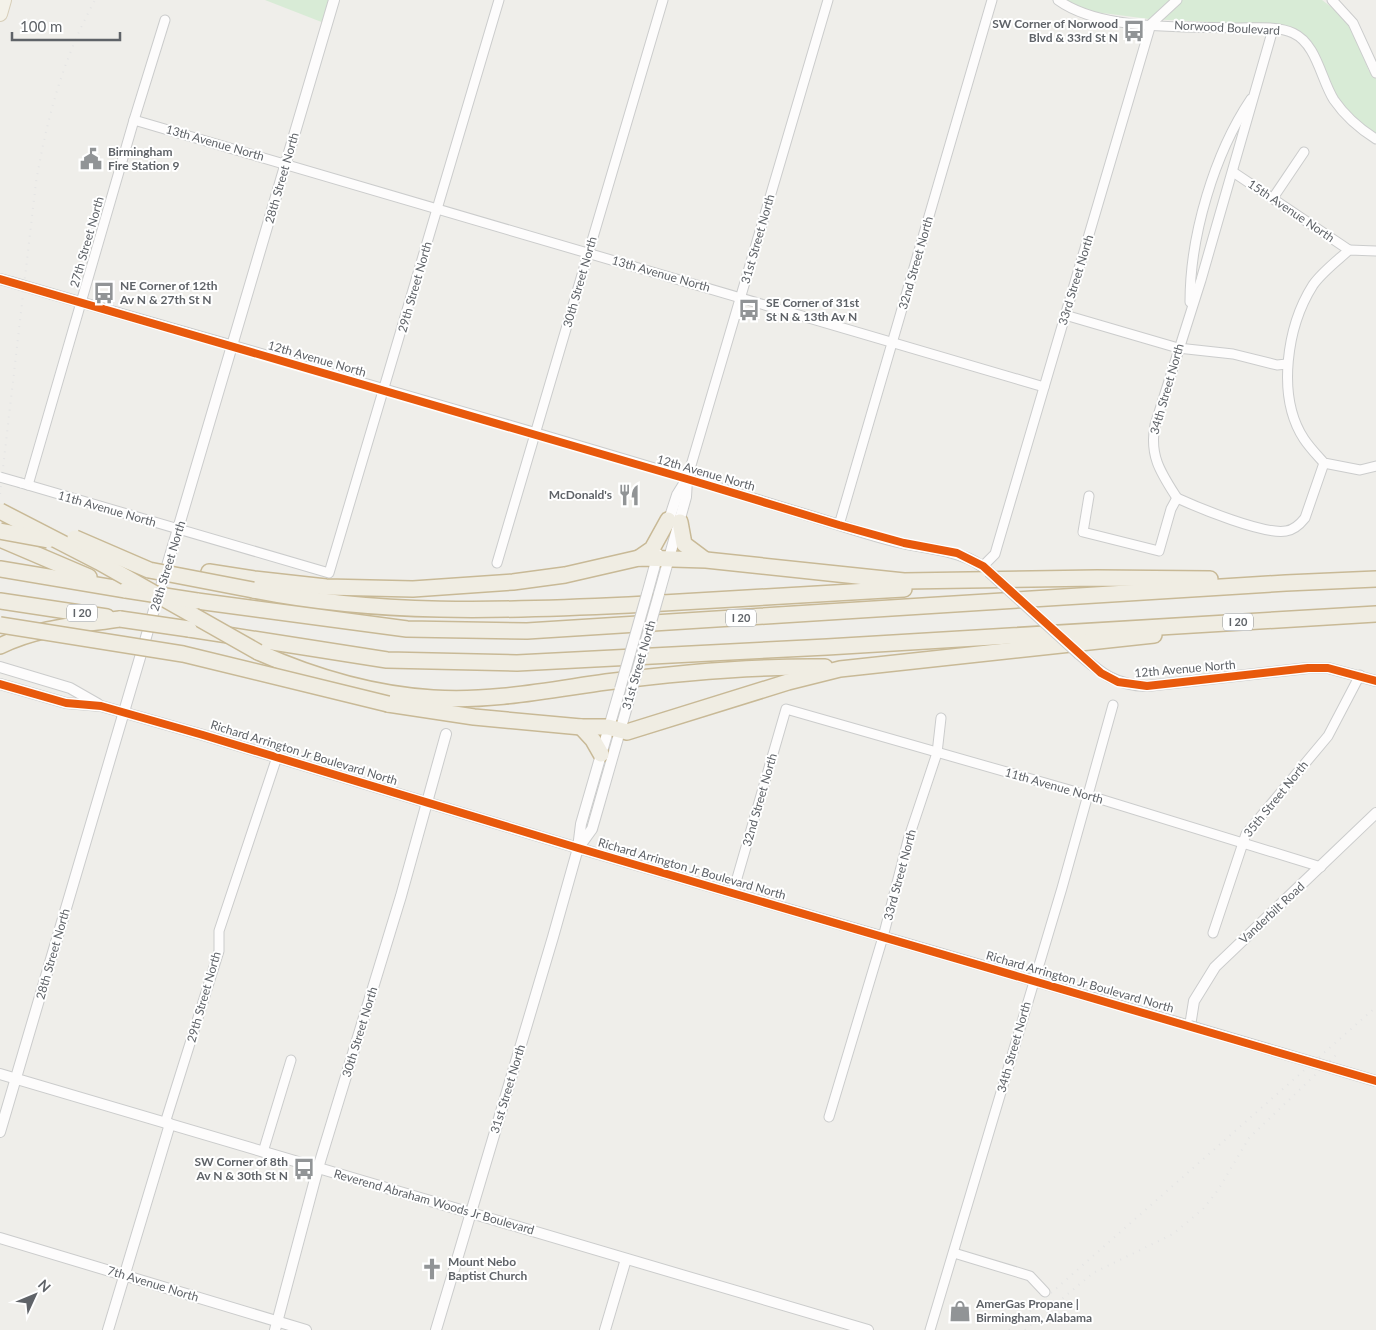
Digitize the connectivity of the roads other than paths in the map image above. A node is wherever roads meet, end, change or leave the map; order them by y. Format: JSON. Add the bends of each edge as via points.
{"nodes":[{"id":1,"x":4,"y":0,"type":"edge"},
{"id":2,"x":334,"y":0,"type":"edge"},
{"id":3,"x":499,"y":0,"type":"edge"},
{"id":4,"x":663,"y":0,"type":"edge"},
{"id":5,"x":828,"y":0,"type":"edge"},
{"id":6,"x":992,"y":0,"type":"edge"},
{"id":7,"x":1058,"y":0,"type":"edge"},
{"id":8,"x":1177,"y":0,"type":"edge"},
{"id":9,"x":1332,"y":0,"type":"edge"},
{"id":10,"x":0,"y":14,"type":"edge"},
{"id":11,"x":165,"y":20,"type":"dead end"},
{"id":12,"x":1151,"y":24,"type":"junction"},
{"id":13,"x":1273,"y":29,"type":"junction"},
{"id":14,"x":1376,"y":73,"type":"edge"},
{"id":15,"x":1254,"y":94,"type":"junction"},
{"id":16,"x":134,"y":120,"type":"junction"},
{"id":17,"x":1376,"y":139,"type":"edge"},
{"id":18,"x":1304,"y":152,"type":"dead end"},
{"id":19,"x":286,"y":164,"type":"junction"},
{"id":20,"x":1233,"y":172,"type":"junction"},
{"id":21,"x":1272,"y":198,"type":"junction"},
{"id":22,"x":438,"y":209,"type":"junction"},
{"id":23,"x":1349,"y":250,"type":"junction"},
{"id":24,"x":1376,"y":251,"type":"edge"},
{"id":25,"x":588,"y":253,"type":"junction"},
{"id":26,"x":0,"y":279,"type":"edge"},
{"id":27,"x":740,"y":298,"type":"junction"},
{"id":28,"x":81,"y":302,"type":"junction"},
{"id":29,"x":1190,"y":310,"type":"junction"},
{"id":30,"x":1065,"y":315,"type":"junction"},
{"id":31,"x":892,"y":342,"type":"junction"},
{"id":32,"x":232,"y":346,"type":"junction"},
{"id":33,"x":1178,"y":348,"type":"junction"},
{"id":34,"x":1287,"y":364,"type":"junction"},
{"id":35,"x":1044,"y":387,"type":"junction"},
{"id":36,"x":384,"y":390,"type":"junction"},
{"id":37,"x":535,"y":434,"type":"junction"},
{"id":38,"x":1324,"y":463,"type":"junction"},
{"id":39,"x":1376,"y":466,"type":"edge"},
{"id":40,"x":0,"y":477,"type":"edge"},
{"id":41,"x":687,"y":479,"type":"junction"},
{"id":42,"x":25,"y":484,"type":"junction"},
{"id":43,"x":1089,"y":496,"type":"dead end"},
{"id":44,"x":1177,"y":498,"type":"junction"},
{"id":45,"x":0,"y":500,"type":"edge"},
{"id":46,"x":0,"y":511,"type":"edge"},
{"id":47,"x":674,"y":521,"type":"junction"},
{"id":48,"x":839,"y":525,"type":"junction"},
{"id":49,"x":179,"y":530,"type":"junction"},
{"id":50,"x":0,"y":531,"type":"edge"},
{"id":51,"x":0,"y":539,"type":"edge"},
{"id":52,"x":640,"y":558,"type":"junction"},
{"id":53,"x":663,"y":559,"type":"junction"},
{"id":54,"x":706,"y":560,"type":"junction"},
{"id":55,"x":497,"y":563,"type":"dead end"},
{"id":56,"x":0,"y":569,"type":"edge"},
{"id":57,"x":986,"y":569,"type":"junction"},
{"id":58,"x":330,"y":573,"type":"joint"},
{"id":59,"x":1082,"y":578,"type":"junction"},
{"id":60,"x":1376,"y":579,"type":"edge"},
{"id":61,"x":1286,"y":583,"type":"junction"},
{"id":62,"x":103,"y":586,"type":"junction"},
{"id":63,"x":0,"y":601,"type":"edge"},
{"id":64,"x":1376,"y":614,"type":"edge"},
{"id":65,"x":120,"y":619,"type":"junction"},
{"id":66,"x":1280,"y":620,"type":"junction"},
{"id":67,"x":0,"y":625,"type":"edge"},
{"id":68,"x":0,"y":646,"type":"edge"},
{"id":69,"x":0,"y":667,"type":"edge"},
{"id":70,"x":862,"y":667,"type":"junction"},
{"id":71,"x":1360,"y":676,"type":"junction"},
{"id":72,"x":1376,"y":681,"type":"edge"},
{"id":73,"x":0,"y":684,"type":"edge"},
{"id":74,"x":1114,"y":705,"type":"dead end"},
{"id":75,"x":101,"y":706,"type":"junction"},
{"id":76,"x":786,"y":709,"type":"joint"},
{"id":77,"x":124,"y":713,"type":"junction"},
{"id":78,"x":940,"y":718,"type":"dead end"},
{"id":79,"x":581,"y":727,"type":"junction"},
{"id":80,"x":614,"y":729,"type":"junction"},
{"id":81,"x":446,"y":734,"type":"dead end"},
{"id":82,"x":937,"y":753,"type":"junction"},
{"id":83,"x":601,"y":754,"type":"junction"},
{"id":84,"x":277,"y":757,"type":"junction"},
{"id":85,"x":1087,"y":795,"type":"junction"},
{"id":86,"x":427,"y":801,"type":"junction"},
{"id":87,"x":1376,"y":813,"type":"edge"},
{"id":88,"x":1242,"y":843,"type":"junction"},
{"id":89,"x":578,"y":848,"type":"junction"},
{"id":90,"x":1321,"y":867,"type":"junction"},
{"id":91,"x":733,"y":892,"type":"junction"},
{"id":92,"x":1213,"y":933,"type":"dead end"},
{"id":93,"x":883,"y":937,"type":"junction"},
{"id":94,"x":1034,"y":980,"type":"junction"},
{"id":95,"x":1190,"y":1026,"type":"junction"},
{"id":96,"x":291,"y":1060,"type":"dead end"},
{"id":97,"x":0,"y":1074,"type":"edge"},
{"id":98,"x":16,"y":1079,"type":"junction"},
{"id":99,"x":1376,"y":1081,"type":"edge"},
{"id":100,"x":829,"y":1117,"type":"dead end"},
{"id":101,"x":168,"y":1124,"type":"junction"},
{"id":102,"x":0,"y":1132,"type":"edge"},
{"id":103,"x":263,"y":1152,"type":"junction"},
{"id":104,"x":318,"y":1168,"type":"junction"},
{"id":105,"x":471,"y":1214,"type":"junction"},
{"id":106,"x":0,"y":1238,"type":"edge"},
{"id":107,"x":954,"y":1253,"type":"junction"},
{"id":108,"x":626,"y":1259,"type":"junction"},
{"id":109,"x":125,"y":1276,"type":"junction"},
{"id":110,"x":1045,"y":1292,"type":"dead end"},
{"id":111,"x":276,"y":1326,"type":"edge"},
{"id":112,"x":108,"y":1330,"type":"edge"},
{"id":113,"x":306,"y":1330,"type":"edge"},
{"id":114,"x":436,"y":1330,"type":"edge"},
{"id":115,"x":605,"y":1330,"type":"edge"},
{"id":116,"x":868,"y":1330,"type":"edge"},
{"id":117,"x":930,"y":1330,"type":"edge"}],
"edges":[{"from":1,"to":10,"type":"main road"},
{"from":2,"to":19,"type":"street","name":"28th Street North"},
{"from":3,"to":22,"type":"street","name":"29th Street North"},
{"from":4,"to":25,"type":"street","name":"30th Street North"},
{"from":5,"to":27,"type":"street","name":"31st Street North"},
{"from":6,"to":31,"type":"street","name":"32nd Street North"},
{"from":7,"to":12,"type":"street","name":"Norwood Boulevard","via":[[1093,17]]},
{"from":8,"to":12,"type":"street"},
{"from":9,"to":14,"type":"street","via":[[1353,23]]},
{"from":11,"to":16,"type":"street","name":"27th Street North"},
{"from":12,"to":13,"type":"street","name":"Norwood Boulevard"},
{"from":12,"to":30,"type":"street","name":"33rd Street North"},
{"from":13,"to":15,"type":"street","name":"34th Street North"},
{"from":13,"to":17,"type":"street","name":"Norwood Boulevard","via":[[1295,34],[1304,40],[1335,101],[1354,123]]},
{"from":15,"to":20,"type":"street","name":"34th Street North"},
{"from":15,"to":29,"type":"street","name":"34th Street North","via":[[1230,136],[1210,190],[1195,250]]},
{"from":16,"to":19,"type":"street","name":"13th Avenue North"},
{"from":16,"to":28,"type":"street","name":"27th Street North"},
{"from":18,"to":21,"type":"street"},
{"from":19,"to":22,"type":"street","name":"13th Avenue North"},
{"from":19,"to":32,"type":"street","name":"28th Street North"},
{"from":20,"to":21,"type":"street","name":"15th Avenue North"},
{"from":20,"to":29,"type":"street","name":"34th Street North"},
{"from":21,"to":23,"type":"street","name":"15th Avenue North"},
{"from":22,"to":25,"type":"street","name":"13th Avenue North"},
{"from":22,"to":36,"type":"street","name":"29th Street North"},
{"from":23,"to":24,"type":"street"},
{"from":23,"to":34,"type":"street","via":[[1314,284],[1294,329]]},
{"from":25,"to":27,"type":"street","name":"13th Avenue North"},
{"from":25,"to":37,"type":"street","name":"30th Street North"},
{"from":26,"to":28,"type":"street","name":"12th Avenue North","bridge":true},
{"from":27,"to":31,"type":"street","name":"13th Avenue North"},
{"from":27,"to":41,"type":"street","name":"31st Street North"},
{"from":28,"to":32,"type":"street","name":"12th Avenue North"},
{"from":28,"to":42,"type":"street","name":"27th Street North"},
{"from":29,"to":33,"type":"street","name":"34th Street North"},
{"from":30,"to":33,"type":"street"},
{"from":30,"to":35,"type":"street","name":"33rd Street North"},
{"from":31,"to":35,"type":"street","name":"13th Avenue North"},
{"from":31,"to":48,"type":"street","name":"32nd Street North"},
{"from":32,"to":36,"type":"street","name":"12th Avenue North"},
{"from":32,"to":49,"type":"street","name":"28th Street North"},
{"from":33,"to":34,"type":"street"},
{"from":33,"to":44,"type":"street","name":"34th Street North","via":[[1152,440],[1158,469]]},
{"from":34,"to":38,"type":"street","via":[[1296,423]]},
{"from":35,"to":57,"type":"street","name":"33rd Street North","via":[[997,548]]},
{"from":36,"to":37,"type":"street","name":"12th Avenue North"},
{"from":36,"to":58,"type":"street","name":"29th Street North"},
{"from":37,"to":41,"type":"street","name":"12th Avenue North"},
{"from":37,"to":55,"type":"street","name":"30th Street North"},
{"from":38,"to":39,"type":"street","via":[[1360,470]]},
{"from":38,"to":44,"type":"street","via":[[1305,518],[1287,531],[1235,520]]},
{"from":40,"to":42,"type":"street","name":"11th Avenue North","bridge":true},
{"from":41,"to":47,"type":"street","name":"31st Street North","via":[[677,495]]},
{"from":41,"to":48,"type":"street","name":"12th Avenue North"},
{"from":42,"to":49,"type":"street","name":"11th Avenue North"},
{"from":43,"to":44,"type":"street","via":[[1083,532],[1159,551]]},
{"from":45,"to":59,"type":"highway","bridge":true,"via":[[79,540],[149,570],[287,597],[360,606],[505,611]]},
{"from":46,"to":70,"type":"highway","bridge":true,"via":[[99,562],[258,652],[290,666],[372,690],[434,698],[489,697],[774,667]]},
{"from":47,"to":52,"type":"highway"},
{"from":47,"to":53,"type":"street","name":"31st Street North"},
{"from":47,"to":54,"type":"highway","via":[[684,544]]},
{"from":48,"to":57,"type":"street","name":"12th Avenue North","via":[[904,543],[957,553]]},
{"from":49,"to":58,"type":"street","name":"11th Avenue North"},
{"from":49,"to":77,"type":"street","name":"28th Street North"},
{"from":50,"to":52,"type":"highway","bridge":true,"via":[[254,580],[326,587],[413,589],[513,582]]},
{"from":51,"to":62,"type":"highway","via":[[81,573]]},
{"from":52,"to":53,"type":"highway"},
{"from":53,"to":54,"type":"highway"},
{"from":53,"to":80,"type":"street","name":"31st Street North","bridge":true,"via":[[647,594],[620,689]]},
{"from":53,"to":80,"type":"street","name":"31st Street North","bridge":true,"via":[[659,594],[632,689]]},
{"from":54,"to":59,"type":"highway","via":[[904,581]]},
{"from":56,"to":62,"type":"highway","number":"I 20"},
{"from":57,"to":71,"type":"street","name":"12th Avenue North","bridge":true,"via":[[1079,654],[1107,676],[1133,685],[1308,668],[1328,668]]},
{"from":59,"to":61,"type":"highway","via":[[1232,579]]},
{"from":60,"to":61,"type":"highway","number":"I 20"},
{"from":61,"to":62,"type":"highway","number":"I 20","bridge":true,"via":[[527,631],[389,627]]},
{"from":63,"to":65,"type":"highway","number":"I 20"},
{"from":64,"to":66,"type":"highway","number":"I 20"},
{"from":65,"to":66,"type":"highway","number":"I 20","bridge":true,"via":[[387,660],[517,662]]},
{"from":65,"to":68,"type":"highway","bridge":true,"via":[[50,628],[22,635]]},
{"from":66,"to":70,"type":"highway","via":[[1091,644]]},
{"from":67,"to":79,"type":"highway","bridge":true,"via":[[183,654],[388,704],[457,715]]},
{"from":69,"to":75,"type":"street","name":"Richard Arrington Jr Boulevard North","via":[[70,688]]},
{"from":70,"to":80,"type":"highway","via":[[810,676],[627,732]]},
{"from":71,"to":72,"type":"street","name":"12th Avenue North"},
{"from":71,"to":88,"type":"street","name":"35th Street North","via":[[1328,736],[1246,834]]},
{"from":73,"to":75,"type":"street","name":"Richard Arrington Jr Boulevard North","via":[[66,703]]},
{"from":74,"to":85,"type":"street","name":"34th Street North"},
{"from":75,"to":77,"type":"street","name":"Richard Arrington Jr Boulevard North"},
{"from":76,"to":82,"type":"street","name":"11th Avenue North"},
{"from":76,"to":91,"type":"street","name":"32nd Street North"},
{"from":77,"to":84,"type":"street","name":"Richard Arrington Jr Boulevard North"},
{"from":77,"to":98,"type":"street","name":"28th Street North"},
{"from":78,"to":82,"type":"street","name":"33rd Street North"},
{"from":79,"to":80,"type":"highway"},
{"from":79,"to":83,"type":"highway"},
{"from":80,"to":83,"type":"street","name":"31st Street North"},
{"from":80,"to":89,"type":"street","name":"31st Street North","via":[[592,830]]},
{"from":81,"to":86,"type":"street","name":"30th Street North"},
{"from":82,"to":85,"type":"street","name":"11th Avenue North"},
{"from":82,"to":93,"type":"street","name":"33rd Street North","via":[[908,840]]},
{"from":83,"to":89,"type":"street","name":"31st Street North","via":[[581,824]]},
{"from":84,"to":86,"type":"street","name":"Richard Arrington Jr Boulevard North"},
{"from":84,"to":101,"type":"street","name":"29th Street North","via":[[219,931],[219,952]]},
{"from":85,"to":88,"type":"street","name":"11th Avenue North"},
{"from":85,"to":94,"type":"street","name":"34th Street North"},
{"from":86,"to":89,"type":"street","name":"Richard Arrington Jr Boulevard North"},
{"from":86,"to":104,"type":"street","name":"30th Street North"},
{"from":87,"to":90,"type":"street","name":"Vanderbilt Road"},
{"from":88,"to":90,"type":"street","name":"11th Avenue North"},
{"from":88,"to":92,"type":"street","name":"35th Street North"},
{"from":89,"to":91,"type":"street","name":"Richard Arrington Jr Boulevard North"},
{"from":89,"to":105,"type":"street","name":"31st Street North"},
{"from":90,"to":95,"type":"street","name":"Vanderbilt Road","via":[[1215,967],[1194,1001]]},
{"from":91,"to":93,"type":"street","name":"Richard Arrington Jr Boulevard North"},
{"from":93,"to":94,"type":"street","name":"Richard Arrington Jr Boulevard North"},
{"from":93,"to":100,"type":"street","name":"33rd Street North"},
{"from":94,"to":95,"type":"street","name":"Richard Arrington Jr Boulevard North"},
{"from":94,"to":107,"type":"street","name":"34th Street North"},
{"from":95,"to":99,"type":"street","name":"Richard Arrington Jr Boulevard North","bridge":true},
{"from":96,"to":103,"type":"street"},
{"from":97,"to":98,"type":"street","name":"Reverend Abraham Woods Jr Boulevard"},
{"from":98,"to":101,"type":"street","name":"Reverend Abraham Woods Jr Boulevard"},
{"from":98,"to":102,"type":"street","name":"28th Street North"},
{"from":101,"to":103,"type":"street","name":"Reverend Abraham Woods Jr Boulevard"},
{"from":101,"to":109,"type":"street"},
{"from":103,"to":104,"type":"street","name":"Reverend Abraham Woods Jr Boulevard"},
{"from":104,"to":105,"type":"street","name":"Reverend Abraham Woods Jr Boulevard"},
{"from":104,"to":111,"type":"street","name":"30th Street North"},
{"from":105,"to":108,"type":"street","name":"Reverend Abraham Woods Jr Boulevard"},
{"from":105,"to":114,"type":"street","name":"31st Street North"},
{"from":106,"to":109,"type":"street","name":"7th Avenue North"},
{"from":107,"to":110,"type":"street","via":[[1030,1276]]},
{"from":107,"to":117,"type":"street","name":"34th Street North"},
{"from":108,"to":115,"type":"street"},
{"from":108,"to":116,"type":"street","name":"Reverend Abraham Woods Jr Boulevard"},
{"from":109,"to":111,"type":"street","name":"7th Avenue North"},
{"from":109,"to":112,"type":"street"},
{"from":111,"to":113,"type":"street","name":"7th Avenue North"}]}
